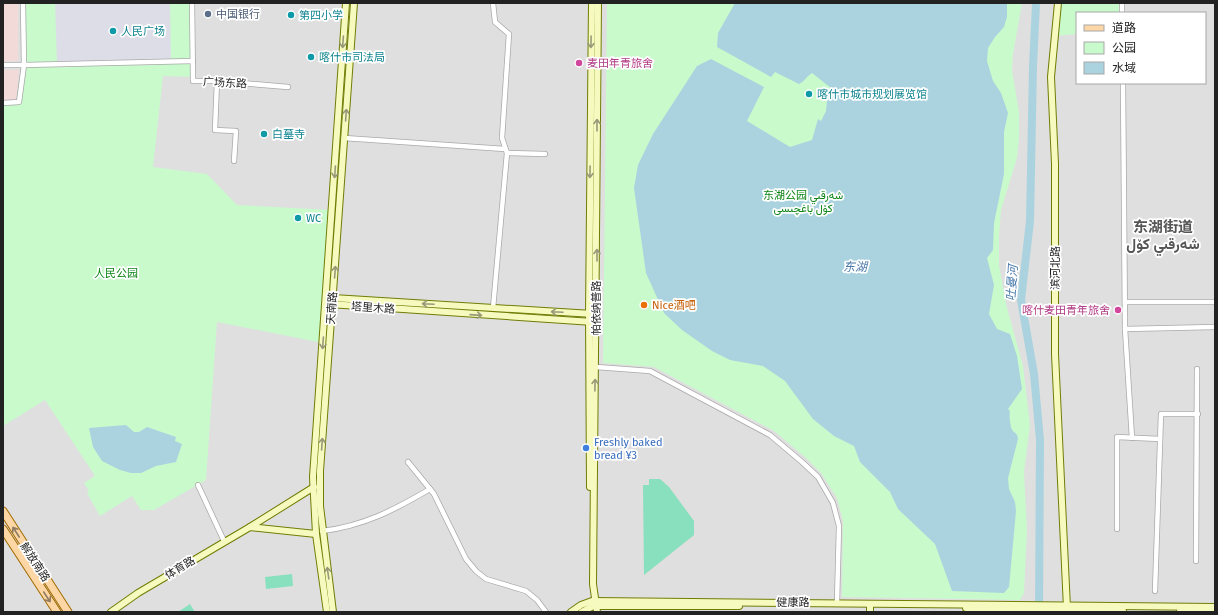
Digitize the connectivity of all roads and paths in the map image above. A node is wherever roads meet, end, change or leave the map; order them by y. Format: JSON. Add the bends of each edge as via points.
{"nodes":[{"id":1,"x":23,"y":3,"type":"edge"},
{"id":2,"x":192,"y":3,"type":"edge"},
{"id":3,"x":346,"y":3,"type":"edge"},
{"id":4,"x":354,"y":3,"type":"edge"},
{"id":5,"x":493,"y":3,"type":"edge"},
{"id":6,"x":592,"y":3,"type":"edge"},
{"id":7,"x":598,"y":3,"type":"edge"},
{"id":8,"x":1058,"y":3,"type":"edge"},
{"id":9,"x":193,"y":61,"type":"junction"},
{"id":10,"x":3,"y":65,"type":"edge"},
{"id":11,"x":24,"y":65,"type":"junction"},
{"id":12,"x":217,"y":81,"type":"junction"},
{"id":13,"x":1123,"y":84,"type":"edge"},
{"id":14,"x":288,"y":87,"type":"dead end"},
{"id":15,"x":3,"y":103,"type":"edge"},
{"id":16,"x":344,"y":138,"type":"junction"},
{"id":17,"x":506,"y":151,"type":"junction"},
{"id":18,"x":545,"y":154,"type":"dead end"},
{"id":19,"x":234,"y":161,"type":"dead end"},
{"id":20,"x":333,"y":298,"type":"junction"},
{"id":21,"x":1125,"y":302,"type":"junction"},
{"id":22,"x":1215,"y":302,"type":"edge"},
{"id":23,"x":326,"y":303,"type":"junction"},
{"id":24,"x":332,"y":306,"type":"junction"},
{"id":25,"x":493,"y":308,"type":"junction"},
{"id":26,"x":589,"y":314,"type":"junction"},
{"id":27,"x":596,"y":314,"type":"junction"},
{"id":28,"x":593,"y":322,"type":"junction"},
{"id":29,"x":1215,"y":327,"type":"edge"},
{"id":30,"x":1126,"y":329,"type":"junction"},
{"id":31,"x":596,"y":367,"type":"junction"},
{"id":32,"x":1197,"y":369,"type":"dead end"},
{"id":33,"x":1198,"y":414,"type":"junction"},
{"id":34,"x":1132,"y":438,"type":"junction"},
{"id":35,"x":1160,"y":438,"type":"junction"},
{"id":36,"x":408,"y":462,"type":"dead end"},
{"id":37,"x":198,"y":485,"type":"dead end"},
{"id":38,"x":314,"y":487,"type":"junction"},
{"id":39,"x":430,"y":489,"type":"junction"},
{"id":40,"x":3,"y":512,"type":"edge"},
{"id":41,"x":250,"y":527,"type":"junction"},
{"id":42,"x":3,"y":529,"type":"edge"},
{"id":43,"x":1117,"y":529,"type":"dead end"},
{"id":44,"x":322,"y":531,"type":"junction"},
{"id":45,"x":316,"y":534,"type":"junction"},
{"id":46,"x":224,"y":541,"type":"junction"},
{"id":47,"x":1196,"y":561,"type":"dead end"},
{"id":48,"x":1155,"y":591,"type":"dead end"},
{"id":49,"x":837,"y":602,"type":"junction"},
{"id":50,"x":594,"y":606,"type":"edge"},
{"id":51,"x":1215,"y":606,"type":"edge"},
{"id":52,"x":1018,"y":607,"type":"junction"},
{"id":53,"x":870,"y":609,"type":"edge"},
{"id":54,"x":1067,"y":610,"type":"edge"},
{"id":55,"x":1215,"y":611,"type":"edge"},
{"id":56,"x":57,"y":612,"type":"edge"},
{"id":57,"x":68,"y":612,"type":"edge"},
{"id":58,"x":111,"y":612,"type":"edge"},
{"id":59,"x":327,"y":612,"type":"edge"},
{"id":60,"x":333,"y":612,"type":"edge"},
{"id":61,"x":546,"y":612,"type":"edge"},
{"id":62,"x":571,"y":612,"type":"edge"},
{"id":63,"x":582,"y":612,"type":"edge"}],
"edges":[{"from":1,"to":11,"type":"street"},
{"from":2,"to":9,"type":"street","name":"广场东路"},
{"from":3,"to":23,"type":"main road","name":"天南路","one_way":true},
{"from":16,"to":4,"type":"main road","name":"天南路","one_way":true},
{"from":5,"to":17,"type":"street","via":[[495,22],[509,34],[502,138]]},
{"from":6,"to":26,"type":"main road","name":"帕依纳普路","one_way":true},
{"from":27,"to":7,"type":"main road","name":"帕依纳普路","one_way":true},
{"from":8,"to":54,"type":"main road","name":"滨河北路","via":[[1052,77],[1056,354]]},
{"from":9,"to":11,"type":"street"},
{"from":9,"to":12,"type":"street","name":"广场东路","via":[[193,81]]},
{"from":10,"to":11,"type":"street"},
{"from":11,"to":15,"type":"street","via":[[19,102]]},
{"from":12,"to":14,"type":"street","name":"广场东路"},
{"from":12,"to":19,"type":"street","via":[[215,130],[236,131]]},
{"from":13,"to":21,"type":"street"},
{"from":16,"to":17,"type":"street"},
{"from":20,"to":16,"type":"main road","name":"天南路","one_way":true},
{"from":17,"to":18,"type":"street"},
{"from":17,"to":25,"type":"street"},
{"from":20,"to":23,"type":"main road"},
{"from":20,"to":24,"type":"main road","name":"天南路"},
{"from":25,"to":20,"type":"main road","name":"塔里木路","one_way":true},
{"from":21,"to":22,"type":"street"},
{"from":21,"to":30,"type":"street"},
{"from":23,"to":24,"type":"main road","name":"塔里木路"},
{"from":23,"to":38,"type":"main road","name":"天南路","one_way":true},
{"from":24,"to":28,"type":"main road","name":"塔里木路","one_way":true},
{"from":44,"to":24,"type":"main road","name":"天南路","one_way":true,"via":[[320,471]]},
{"from":26,"to":25,"type":"main road","name":"塔里木路","one_way":true},
{"from":26,"to":27,"type":"main road","name":"塔里木路"},
{"from":26,"to":28,"type":"main road","name":"帕依纳普路"},
{"from":27,"to":28,"type":"main road","name":"帕依纳普路"},
{"from":28,"to":31,"type":"main road","name":"帕依纳普路"},
{"from":28,"to":50,"type":"main road","name":"帕依纳普路"},
{"from":29,"to":30,"type":"street"},
{"from":30,"to":34,"type":"street"},
{"from":31,"to":49,"type":"street","via":[[650,371],[770,435],[818,477],[833,502],[839,526]]},
{"from":50,"to":31,"type":"main road","name":"帕依纳普路","one_way":true},
{"from":32,"to":33,"type":"street"},
{"from":33,"to":35,"type":"street","via":[[1161,414]]},
{"from":33,"to":47,"type":"street"},
{"from":34,"to":35,"type":"street"},
{"from":34,"to":43,"type":"street","via":[[1117,437]]},
{"from":35,"to":48,"type":"street"},
{"from":36,"to":39,"type":"street"},
{"from":37,"to":46,"type":"street"},
{"from":38,"to":41,"type":"main road","name":"体育路"},
{"from":38,"to":45,"type":"main road","name":"天南路"},
{"from":39,"to":44,"type":"street","via":[[372,520]]},
{"from":39,"to":61,"type":"street","via":[[466,559],[476,571],[486,578],[526,592],[537,600]]},
{"from":57,"to":40,"type":"main road","name":"解放南路","one_way":true},
{"from":41,"to":45,"type":"main road"},
{"from":41,"to":46,"type":"main road","name":"体育路"},
{"from":42,"to":56,"type":"main road","name":"解放南路","one_way":true},
{"from":60,"to":44,"type":"main road","name":"天南路","one_way":true},
{"from":45,"to":59,"type":"main road","name":"天南路"},
{"from":46,"to":58,"type":"main road","name":"体育路"},
{"from":49,"to":50,"type":"main road","name":"健康路"},
{"from":49,"to":52,"type":"main road","name":"健康路"},
{"from":50,"to":53,"type":"main road","name":"健康路"},
{"from":50,"to":62,"type":"main road","name":"健康路","via":[[581,605]]},
{"from":50,"to":63,"type":"main road","name":"健康路"},
{"from":51,"to":54,"type":"main road"},
{"from":52,"to":53,"type":"main road","name":"健康路"},
{"from":52,"to":54,"type":"main road","via":[[1052,607]]},
{"from":54,"to":55,"type":"main road"}]}
